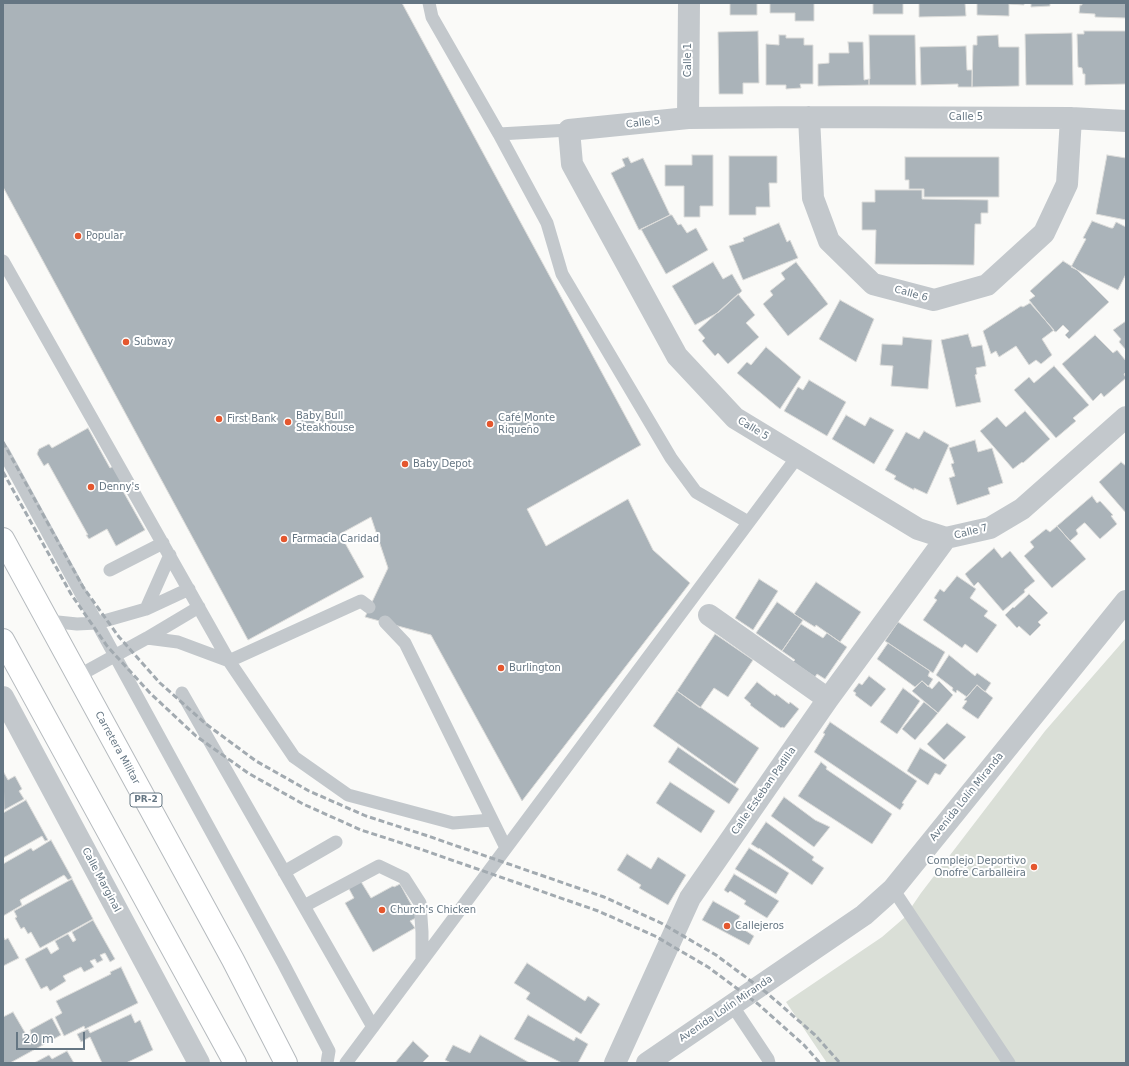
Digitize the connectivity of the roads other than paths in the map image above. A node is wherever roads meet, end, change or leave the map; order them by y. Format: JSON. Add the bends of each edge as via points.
{"nodes":[{"id":1,"x":429,"y":3,"type":"edge"},
{"id":2,"x":689,"y":3,"type":"edge"},
{"id":3,"x":809,"y":117,"type":"junction"},
{"id":4,"x":688,"y":118,"type":"junction"},
{"id":5,"x":1071,"y":118,"type":"junction"},
{"id":6,"x":1126,"y":121,"type":"edge"},
{"id":7,"x":569,"y":130,"type":"junction"},
{"id":8,"x":499,"y":134,"type":"junction"},
{"id":9,"x":3,"y":261,"type":"edge"},
{"id":10,"x":1126,"y":417,"type":"edge"},
{"id":11,"x":3,"y":451,"type":"edge"},
{"id":12,"x":798,"y":456,"type":"junction"},
{"id":13,"x":748,"y":522,"type":"junction"},
{"id":14,"x":946,"y":538,"type":"junction"},
{"id":15,"x":3,"y":539,"type":"edge"},
{"id":16,"x":163,"y":543,"type":"junction"},
{"id":17,"x":170,"y":555,"type":"junction"},
{"id":18,"x":110,"y":570,"type":"dead end"},
{"id":19,"x":189,"y":589,"type":"junction"},
{"id":20,"x":1126,"y":601,"type":"edge"},
{"id":21,"x":199,"y":607,"type":"junction"},
{"id":22,"x":369,"y":607,"type":"dead end"},
{"id":23,"x":146,"y":608,"type":"junction"},
{"id":24,"x":709,"y":615,"type":"dead end"},
{"id":25,"x":48,"y":621,"type":"junction"},
{"id":26,"x":385,"y":622,"type":"dead end"},
{"id":27,"x":97,"y":623,"type":"junction"},
{"id":28,"x":147,"y":638,"type":"junction"},
{"id":29,"x":3,"y":640,"type":"edge"},
{"id":30,"x":115,"y":656,"type":"junction"},
{"id":31,"x":229,"y":661,"type":"junction"},
{"id":32,"x":22,"y":676,"type":"junction"},
{"id":33,"x":78,"y":676,"type":"junction"},
{"id":34,"x":3,"y":689,"type":"edge"},
{"id":35,"x":182,"y":693,"type":"dead end"},
{"id":36,"x":3,"y":697,"type":"edge"},
{"id":37,"x":828,"y":699,"type":"junction"},
{"id":38,"x":492,"y":820,"type":"junction"},
{"id":39,"x":336,"y":842,"type":"dead end"},
{"id":40,"x":506,"y":848,"type":"junction"},
{"id":41,"x":284,"y":872,"type":"junction"},
{"id":42,"x":892,"y":889,"type":"junction"},
{"id":43,"x":304,"y":906,"type":"junction"},
{"id":44,"x":422,"y":960,"type":"junction"},
{"id":45,"x":732,"y":1005,"type":"junction"},
{"id":46,"x":373,"y":1027,"type":"junction"},
{"id":47,"x":199,"y":1063,"type":"edge"},
{"id":48,"x":235,"y":1063,"type":"edge"},
{"id":49,"x":286,"y":1063,"type":"edge"},
{"id":50,"x":327,"y":1063,"type":"edge"},
{"id":51,"x":346,"y":1063,"type":"edge"},
{"id":52,"x":615,"y":1063,"type":"edge"},
{"id":53,"x":647,"y":1063,"type":"edge"},
{"id":54,"x":769,"y":1063,"type":"edge"},
{"id":55,"x":1009,"y":1063,"type":"edge"}],
"edges":[{"from":1,"to":8,"type":"lane","via":[[432,17]]},
{"from":2,"to":4,"type":"street","name":"Calle 1"},
{"from":3,"to":4,"type":"street","name":"Calle 5"},
{"from":3,"to":5,"type":"street","name":"Calle 5"},
{"from":3,"to":5,"type":"street","name":"Calle 6","via":[[813,198],[829,241],[873,284],[934,300],[987,285],[1044,233],[1067,184]]},
{"from":4,"to":7,"type":"street","name":"Calle 5"},
{"from":5,"to":6,"type":"street","name":"Calle 5"},
{"from":7,"to":8,"type":"lane"},
{"from":7,"to":12,"type":"street","name":"Calle 5","via":[[572,164],[677,356],[735,418]]},
{"from":8,"to":13,"type":"lane","via":[[547,223],[562,274],[671,458],[696,492]]},
{"from":9,"to":16,"type":"lane"},
{"from":10,"to":14,"type":"street","name":"Calle 7","via":[[1022,509],[990,528]]},
{"from":11,"to":27,"type":"lane"},
{"from":12,"to":13,"type":"lane"},
{"from":12,"to":14,"type":"street","name":"Calle 7","via":[[918,529]]},
{"from":13,"to":40,"type":"lane"},
{"from":14,"to":37,"type":"street","name":"Calle Esteban Padilla"},
{"from":15,"to":25,"type":"main road","name":"Carretera Militar","number":"PR-2"},
{"from":16,"to":17,"type":"lane"},
{"from":16,"to":18,"type":"lane"},
{"from":17,"to":19,"type":"lane"},
{"from":17,"to":23,"type":"lane"},
{"from":19,"to":21,"type":"lane"},
{"from":19,"to":23,"type":"lane"},
{"from":20,"to":42,"type":"street","name":"Avenida Lolín Miranda"},
{"from":21,"to":28,"type":"lane"},
{"from":21,"to":31,"type":"lane"},
{"from":22,"to":31,"type":"lane","via":[[361,601]]},
{"from":23,"to":27,"type":"lane"},
{"from":24,"to":37,"type":"street"},
{"from":25,"to":27,"type":"lane"},
{"from":25,"to":33,"type":"main road","name":"Carretera Militar","number":"PR-2"},
{"from":26,"to":38,"type":"lane","via":[[405,644]]},
{"from":27,"to":30,"type":"lane"},
{"from":28,"to":30,"type":"lane"},
{"from":28,"to":31,"type":"lane","via":[[178,642]]},
{"from":29,"to":32,"type":"main road"},
{"from":30,"to":33,"type":"lane"},
{"from":30,"to":50,"type":"lane","via":[[326,1044],[329,1051]]},
{"from":31,"to":38,"type":"lane","via":[[294,758],[348,795],[453,823]]},
{"from":32,"to":34,"type":"street"},
{"from":32,"to":48,"type":"main road"},
{"from":33,"to":49,"type":"main road","name":"Carretera Militar","number":"PR-2","via":[[233,960]]},
{"from":35,"to":41,"type":"lane"},
{"from":36,"to":47,"type":"street","name":"Calle Marginal"},
{"from":37,"to":52,"type":"street","name":"Calle Esteban Padilla","via":[[690,898]]},
{"from":38,"to":40,"type":"lane"},
{"from":39,"to":41,"type":"lane"},
{"from":40,"to":44,"type":"lane"},
{"from":41,"to":43,"type":"lane"},
{"from":42,"to":45,"type":"street","name":"Avenida Lolín Miranda","via":[[864,915]]},
{"from":42,"to":55,"type":"lane"},
{"from":43,"to":44,"type":"lane","via":[[379,866],[404,878],[420,903]]},
{"from":43,"to":46,"type":"lane"},
{"from":44,"to":46,"type":"lane"},
{"from":45,"to":53,"type":"street","name":"Avenida Lolín Miranda"},
{"from":45,"to":54,"type":"lane"},
{"from":46,"to":51,"type":"lane"}]}
